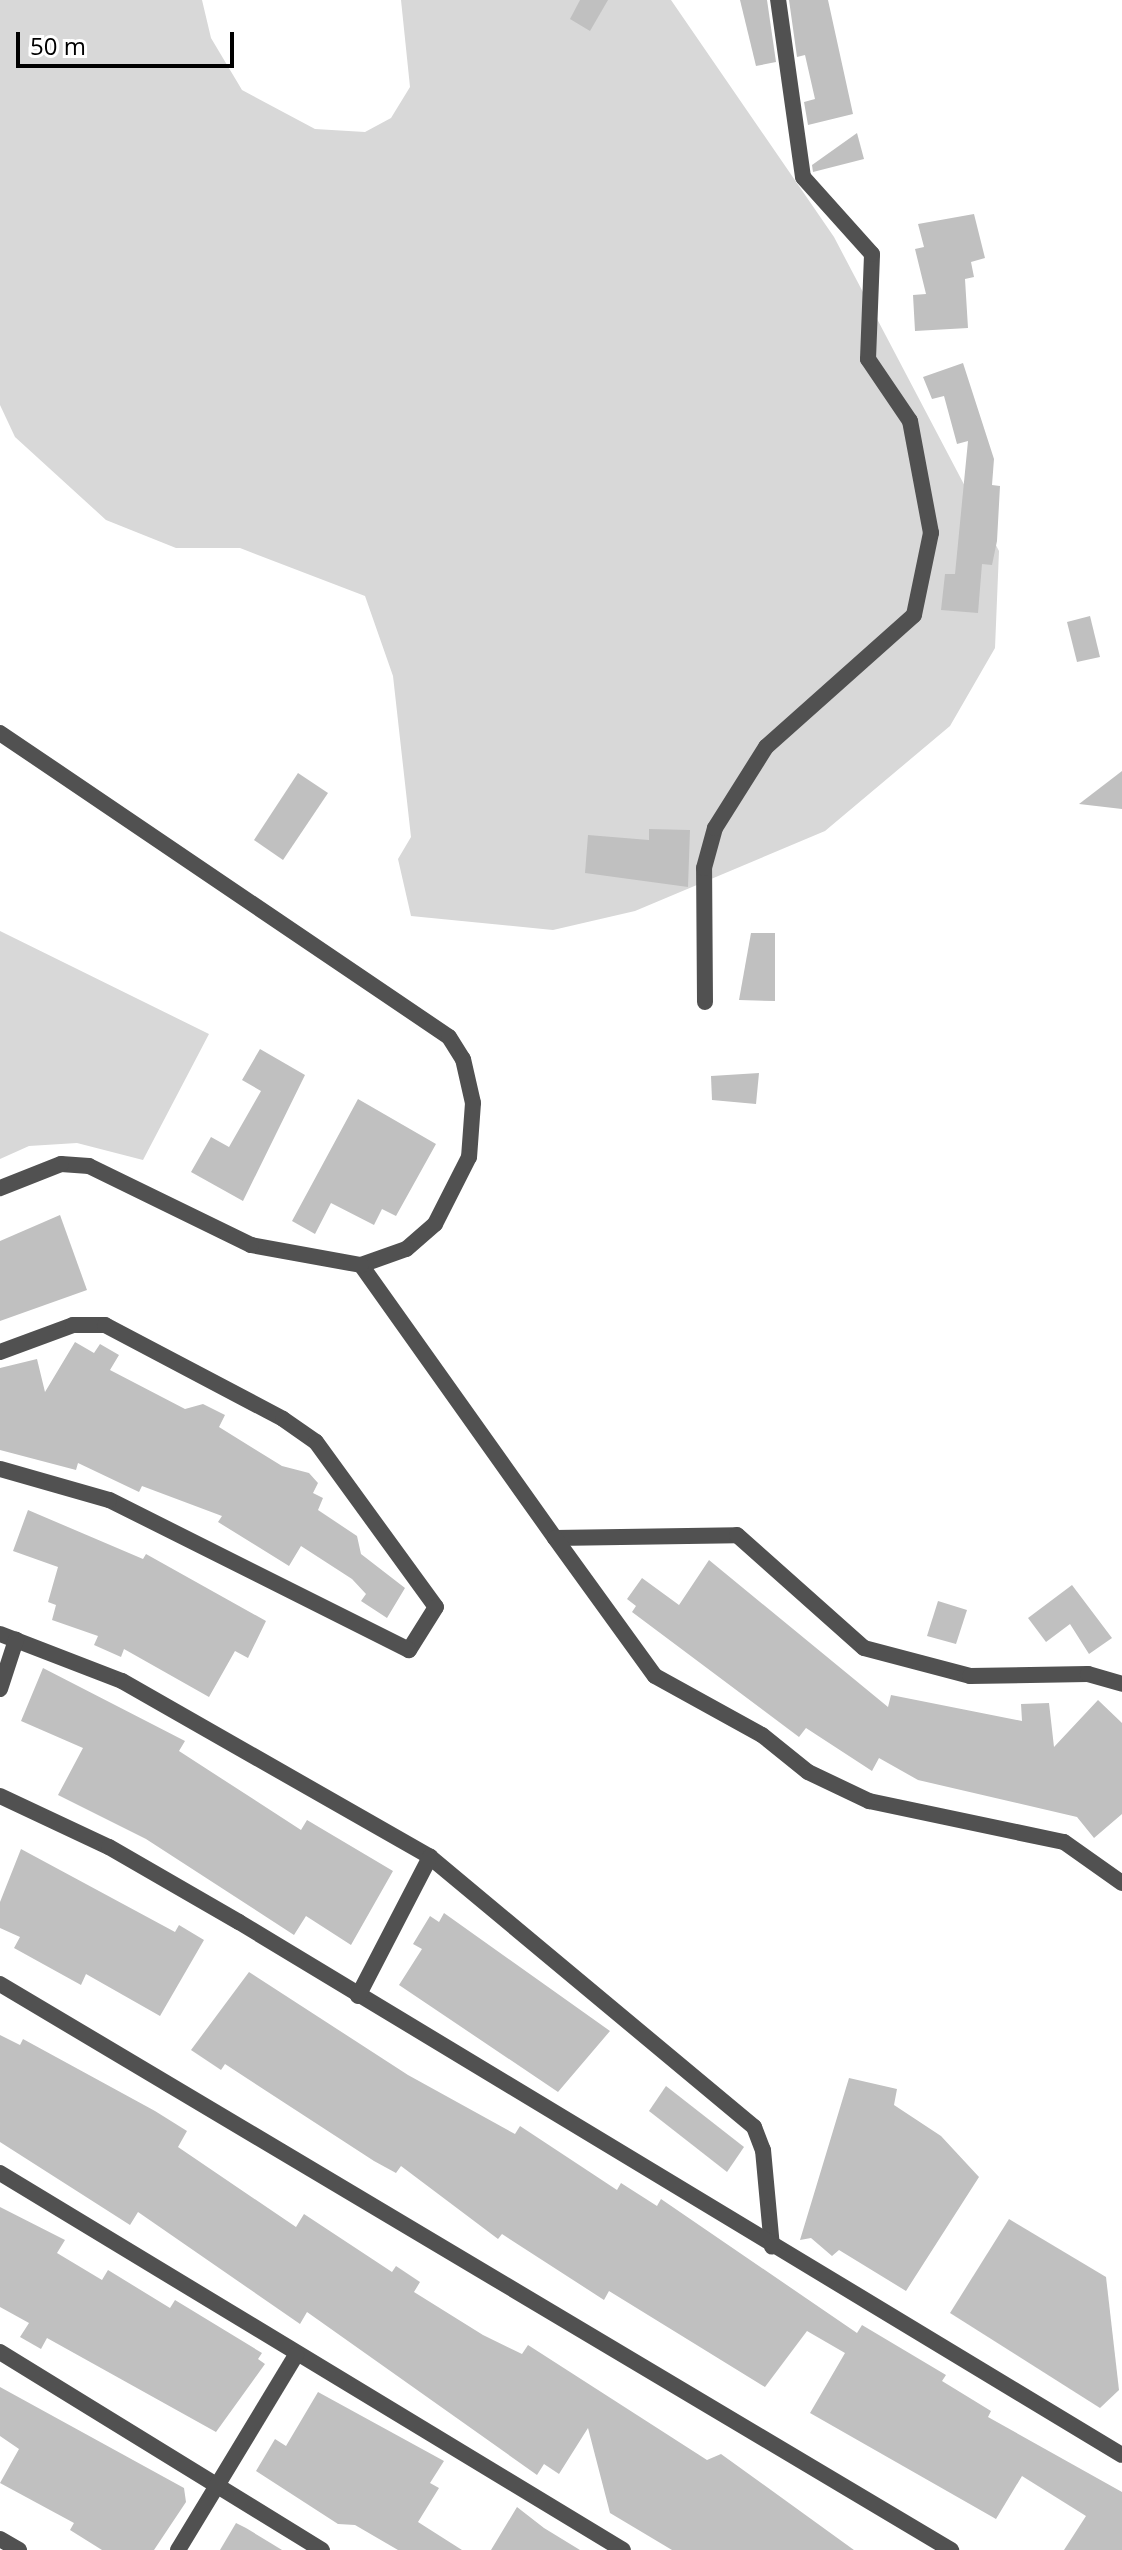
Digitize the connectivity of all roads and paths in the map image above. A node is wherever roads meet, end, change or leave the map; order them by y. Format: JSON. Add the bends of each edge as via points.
{"nodes":[{"id":1,"x":778,"y":0,"type":"edge"},
{"id":2,"x":0,"y":733,"type":"edge"},
{"id":3,"x":705,"y":1002,"type":"dead end"},
{"id":4,"x":0,"y":1188,"type":"edge"},
{"id":5,"x":361,"y":1265,"type":"junction"},
{"id":6,"x":0,"y":1352,"type":"edge"},
{"id":7,"x":0,"y":1469,"type":"edge"},
{"id":8,"x":555,"y":1538,"type":"junction"},
{"id":9,"x":0,"y":1634,"type":"edge"},
{"id":10,"x":16,"y":1640,"type":"junction"},
{"id":11,"x":1122,"y":1684,"type":"edge"},
{"id":12,"x":0,"y":1689,"type":"edge"},
{"id":13,"x":0,"y":1796,"type":"edge"},
{"id":14,"x":430,"y":1857,"type":"junction"},
{"id":15,"x":1122,"y":1883,"type":"edge"},
{"id":16,"x":0,"y":1984,"type":"edge"},
{"id":17,"x":358,"y":1996,"type":"junction"},
{"id":18,"x":0,"y":2173,"type":"edge"},
{"id":19,"x":772,"y":2247,"type":"junction"},
{"id":20,"x":0,"y":2352,"type":"edge"},
{"id":21,"x":296,"y":2355,"type":"junction"},
{"id":22,"x":1122,"y":2455,"type":"edge"},
{"id":23,"x":216,"y":2486,"type":"junction"},
{"id":24,"x":0,"y":2539,"type":"edge"},
{"id":25,"x":19,"y":2550,"type":"edge"},
{"id":26,"x":178,"y":2550,"type":"edge"},
{"id":27,"x":322,"y":2550,"type":"edge"},
{"id":28,"x":623,"y":2550,"type":"edge"},
{"id":29,"x":951,"y":2550,"type":"edge"}],
"edges":[{"from":1,"to":3,"type":"street","via":[[803,177],[872,254],[868,359],[910,421],[931,533],[914,615],[766,747],[715,828],[704,868]]},
{"from":2,"to":5,"type":"street","via":[[449,1037],[463,1059],[473,1103],[469,1157],[455,1195],[406,1249]]},
{"from":4,"to":5,"type":"street","via":[[61,1164],[89,1166],[251,1245]]},
{"from":5,"to":8,"type":"street"},
{"from":6,"to":7,"type":"street","via":[[73,1325],[105,1325],[283,1419],[316,1442],[436,1607],[409,1650],[109,1500]]},
{"from":8,"to":11,"type":"street","via":[[737,1535],[864,1648],[970,1676],[1088,1674]]},
{"from":8,"to":15,"type":"street","via":[[655,1676],[762,1735],[808,1772],[869,1801],[1064,1842]]},
{"from":9,"to":10,"type":"street"},
{"from":10,"to":12,"type":"street"},
{"from":10,"to":14,"type":"street","via":[[122,1681]]},
{"from":13,"to":17,"type":"street","via":[[109,1847]]},
{"from":14,"to":17,"type":"street"},
{"from":14,"to":19,"type":"street","via":[[754,2127],[763,2150]]},
{"from":16,"to":29,"type":"street","via":[[50,2007]]},
{"from":17,"to":19,"type":"street"},
{"from":18,"to":21,"type":"street"},
{"from":19,"to":22,"type":"street"},
{"from":20,"to":23,"type":"street"},
{"from":21,"to":23,"type":"street"},
{"from":21,"to":28,"type":"street"},
{"from":23,"to":26,"type":"street"},
{"from":23,"to":27,"type":"street"},
{"from":24,"to":25,"type":"street"}]}
